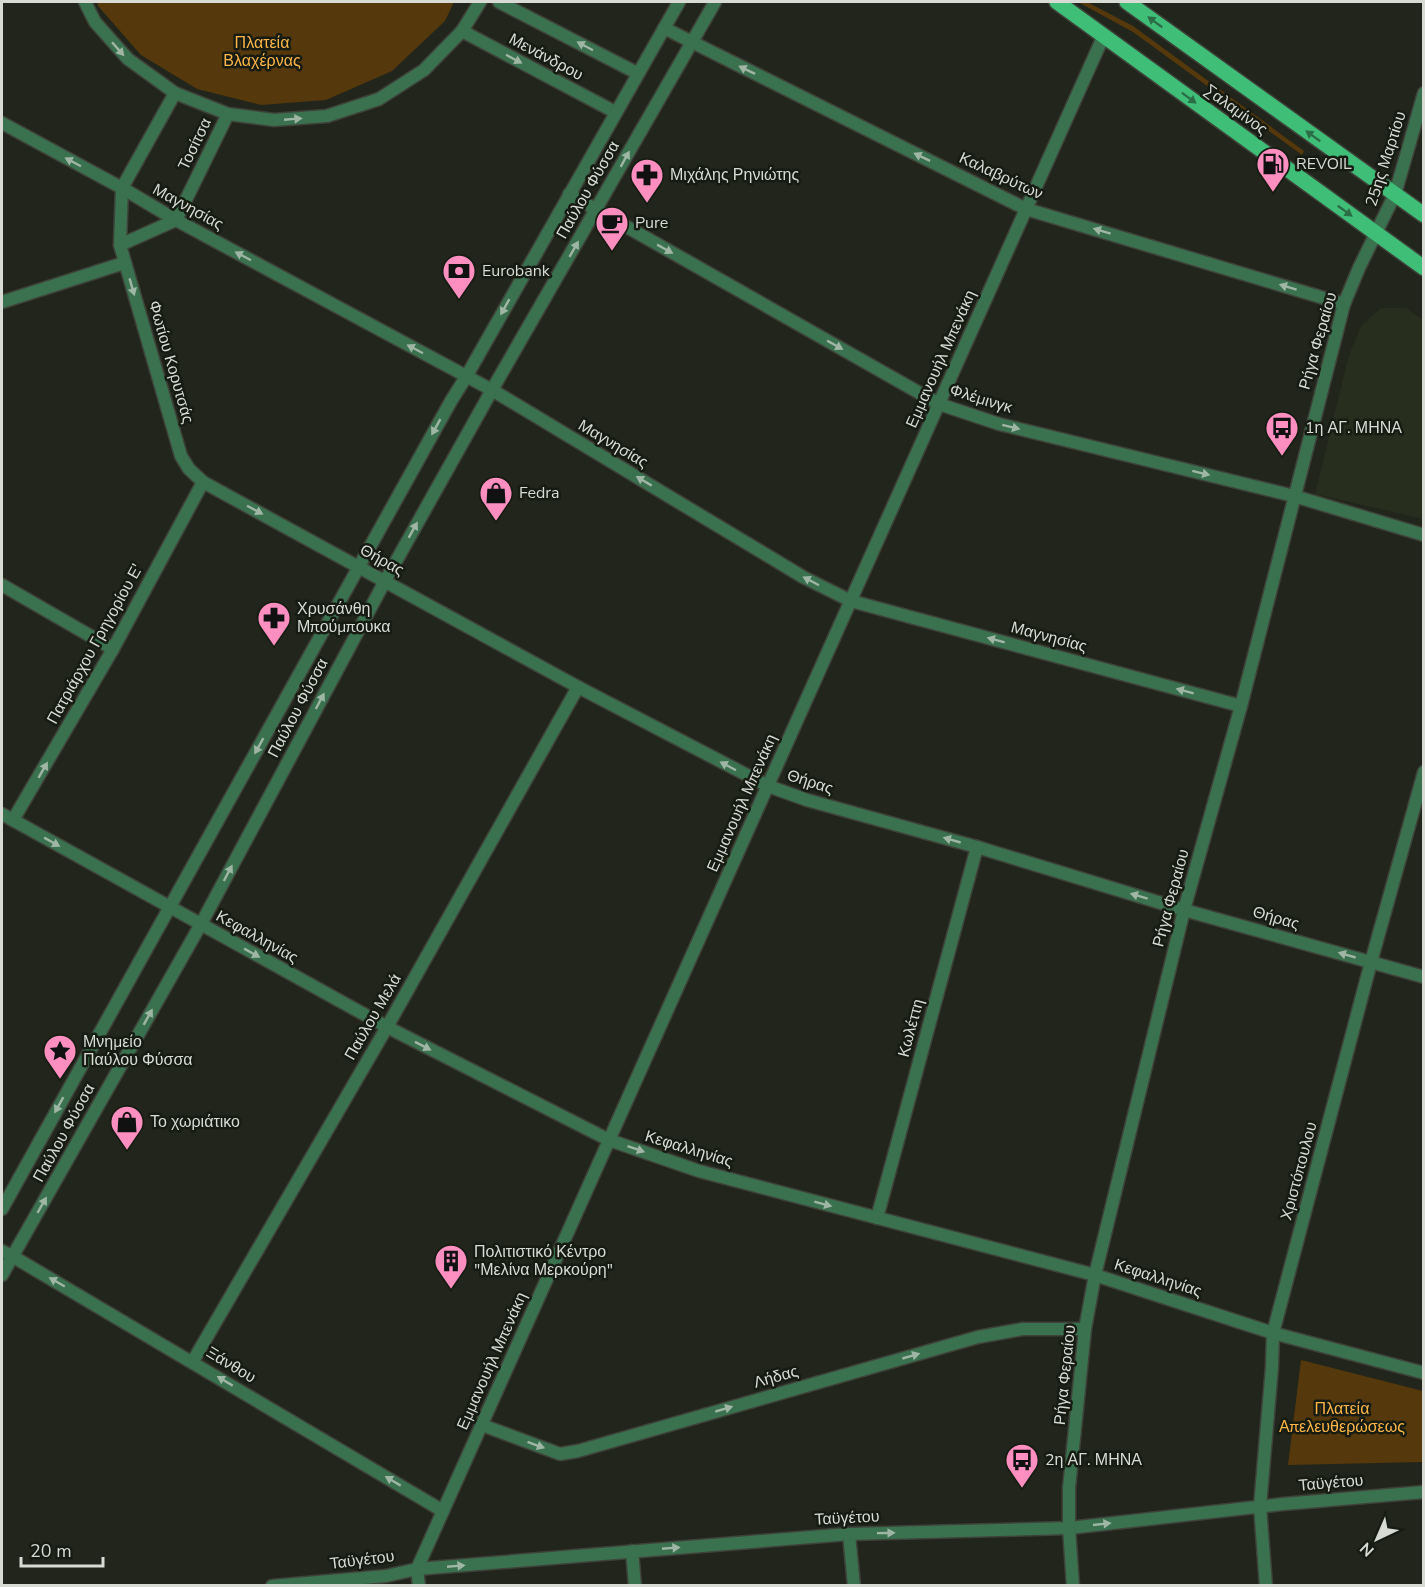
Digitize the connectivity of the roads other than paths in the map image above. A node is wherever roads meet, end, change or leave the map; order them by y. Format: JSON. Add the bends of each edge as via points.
{"nodes":[{"id":1,"x":85,"y":2,"type":"edge"},
{"id":2,"x":480,"y":2,"type":"edge"},
{"id":3,"x":500,"y":2,"type":"edge"},
{"id":4,"x":679,"y":2,"type":"edge"},
{"id":5,"x":715,"y":2,"type":"edge"},
{"id":6,"x":1057,"y":2,"type":"edge"},
{"id":7,"x":1129,"y":2,"type":"edge"},
{"id":8,"x":664,"y":28,"type":"junction"},
{"id":9,"x":462,"y":31,"type":"junction"},
{"id":10,"x":1104,"y":35,"type":"junction"},
{"id":11,"x":691,"y":42,"type":"junction"},
{"id":12,"x":637,"y":74,"type":"junction"},
{"id":13,"x":175,"y":93,"type":"junction"},
{"id":14,"x":1424,"y":93,"type":"edge"},
{"id":15,"x":615,"y":112,"type":"junction"},
{"id":16,"x":228,"y":114,"type":"junction"},
{"id":17,"x":2,"y":123,"type":"edge"},
{"id":18,"x":122,"y":188,"type":"junction"},
{"id":19,"x":569,"y":194,"type":"junction"},
{"id":20,"x":1395,"y":194,"type":"junction"},
{"id":21,"x":1026,"y":209,"type":"junction"},
{"id":22,"x":596,"y":210,"type":"junction"},
{"id":23,"x":1424,"y":215,"type":"edge"},
{"id":24,"x":176,"y":220,"type":"junction"},
{"id":25,"x":1376,"y":234,"type":"junction"},
{"id":26,"x":120,"y":244,"type":"junction"},
{"id":27,"x":124,"y":263,"type":"junction"},
{"id":28,"x":1424,"y":267,"type":"edge"},
{"id":29,"x":2,"y":302,"type":"edge"},
{"id":30,"x":1344,"y":304,"type":"junction"},
{"id":31,"x":466,"y":376,"type":"junction"},
{"id":32,"x":492,"y":390,"type":"junction"},
{"id":33,"x":939,"y":404,"type":"junction"},
{"id":34,"x":203,"y":482,"type":"junction"},
{"id":35,"x":1294,"y":496,"type":"junction"},
{"id":36,"x":1424,"y":535,"type":"edge"},
{"id":37,"x":359,"y":566,"type":"junction"},
{"id":38,"x":385,"y":581,"type":"junction"},
{"id":39,"x":2,"y":585,"type":"edge"},
{"id":40,"x":850,"y":601,"type":"junction"},
{"id":41,"x":113,"y":649,"type":"junction"},
{"id":42,"x":578,"y":687,"type":"junction"},
{"id":43,"x":1241,"y":706,"type":"junction"},
{"id":44,"x":1424,"y":772,"type":"edge"},
{"id":45,"x":768,"y":786,"type":"junction"},
{"id":46,"x":2,"y":814,"type":"edge"},
{"id":47,"x":13,"y":820,"type":"junction"},
{"id":48,"x":978,"y":847,"type":"junction"},
{"id":49,"x":170,"y":908,"type":"junction"},
{"id":50,"x":1184,"y":910,"type":"junction"},
{"id":51,"x":201,"y":924,"type":"junction"},
{"id":52,"x":1371,"y":962,"type":"junction"},
{"id":53,"x":1424,"y":976,"type":"edge"},
{"id":54,"x":387,"y":1027,"type":"junction"},
{"id":55,"x":609,"y":1140,"type":"junction"},
{"id":56,"x":2,"y":1209,"type":"edge"},
{"id":57,"x":877,"y":1218,"type":"junction"},
{"id":58,"x":7,"y":1253,"type":"edge"},
{"id":59,"x":2,"y":1275,"type":"edge"},
{"id":60,"x":1095,"y":1275,"type":"junction"},
{"id":61,"x":1085,"y":1329,"type":"junction"},
{"id":62,"x":1273,"y":1333,"type":"junction"},
{"id":63,"x":193,"y":1361,"type":"junction"},
{"id":64,"x":1424,"y":1373,"type":"edge"},
{"id":65,"x":482,"y":1425,"type":"junction"},
{"id":66,"x":1424,"y":1492,"type":"edge"},
{"id":67,"x":1260,"y":1506,"type":"junction"},
{"id":68,"x":443,"y":1510,"type":"junction"},
{"id":69,"x":1069,"y":1528,"type":"junction"},
{"id":70,"x":849,"y":1534,"type":"junction"},
{"id":71,"x":632,"y":1551,"type":"junction"},
{"id":72,"x":417,"y":1569,"type":"junction"},
{"id":73,"x":272,"y":1586,"type":"edge"},
{"id":74,"x":418,"y":1586,"type":"edge"},
{"id":75,"x":635,"y":1586,"type":"edge"},
{"id":76,"x":854,"y":1586,"type":"edge"},
{"id":77,"x":1073,"y":1586,"type":"edge"},
{"id":78,"x":1266,"y":1586,"type":"edge"}],
"edges":[{"from":1,"to":13,"type":"street","one_way":true,"via":[[95,22],[128,59]]},
{"from":2,"to":9,"type":"street"},
{"from":12,"to":3,"type":"street","name":"Μενάνδρου","one_way":true},
{"from":4,"to":8,"type":"street","name":"Παύλου Φύσσα"},
{"from":5,"to":11,"type":"street","name":"Παύλου Φύσσα"},
{"from":6,"to":10,"type":"main road","name":"Σαλαμίνος"},
{"from":20,"to":7,"type":"main road","name":"Σαλαμίνος","one_way":true},
{"from":8,"to":11,"type":"street","name":"Καλαβρύτων"},
{"from":8,"to":12,"type":"street","name":"Παύλου Φύσσα"},
{"from":9,"to":15,"type":"street","name":"Μενάνδρου","one_way":true},
{"from":16,"to":9,"type":"street","one_way":true,"via":[[274,120],[327,116],[379,99],[424,70]]},
{"from":10,"to":21,"type":"street","name":"Εμμανουήλ Μπενάκη"},
{"from":10,"to":25,"type":"main road","name":"Σαλαμίνος","one_way":true},
{"from":21,"to":11,"type":"street","name":"Καλαβρύτων","one_way":true},
{"from":22,"to":11,"type":"street","name":"Παύλου Φύσσα","one_way":true},
{"from":12,"to":15,"type":"street","name":"Παύλου Φύσσα"},
{"from":13,"to":16,"type":"street"},
{"from":13,"to":18,"type":"street"},
{"from":14,"to":20,"type":"street","name":"25ης Μαρτίου"},
{"from":15,"to":19,"type":"street","name":"Παύλου Φύσσα"},
{"from":16,"to":24,"type":"street","name":"Τοσίτσα"},
{"from":18,"to":17,"type":"street","name":"Μαγνησίας","one_way":true},
{"from":18,"to":24,"type":"street","name":"Μαγνησίας"},
{"from":18,"to":26,"type":"street","name":"Φωτίου Κορυτσάς"},
{"from":19,"to":22,"type":"street","name":"Φλέμινγκ"},
{"from":19,"to":31,"type":"street","name":"Παύλου Φύσσα","one_way":true},
{"from":20,"to":23,"type":"main road","name":"Σαλαμίνος"},
{"from":20,"to":25,"type":"street","name":"25ης Μαρτίου"},
{"from":30,"to":21,"type":"street","name":"Καλαβρύτων","one_way":true},
{"from":21,"to":33,"type":"street","name":"Εμμανουήλ Μπενάκη"},
{"from":32,"to":22,"type":"street","name":"Παύλου Φύσσα","one_way":true},
{"from":22,"to":33,"type":"street","name":"Φλέμινγκ","one_way":true},
{"from":24,"to":26,"type":"street"},
{"from":31,"to":24,"type":"street","name":"Μαγνησίας","one_way":true},
{"from":25,"to":28,"type":"main road","name":"Σαλαμίνος"},
{"from":25,"to":30,"type":"street","name":"Ρήγα Φεραίου"},
{"from":26,"to":27,"type":"street","name":"Φωτίου Κορυτσάς"},
{"from":27,"to":29,"type":"street"},
{"from":27,"to":34,"type":"street","name":"Φωτίου Κορυτσάς","one_way":true,"via":[[181,456]]},
{"from":30,"to":35,"type":"street","name":"Ρήγα Φεραίου"},
{"from":31,"to":32,"type":"street","name":"Μαγνησίας"},
{"from":31,"to":37,"type":"street","name":"Παύλου Φύσσα","one_way":true},
{"from":38,"to":32,"type":"street","name":"Παύλου Φύσσα","one_way":true},
{"from":40,"to":32,"type":"street","name":"Μαγνησίας","one_way":true},
{"from":33,"to":35,"type":"street","name":"Φλέμινγκ","one_way":true,"via":[[999,424]]},
{"from":33,"to":40,"type":"street","name":"Εμμανουήλ Μπενάκη"},
{"from":34,"to":37,"type":"street","name":"Θήρας","one_way":true},
{"from":34,"to":41,"type":"street","name":"Πατριάρχου Γρηγορίου Ε'"},
{"from":35,"to":36,"type":"street","name":"Φλέμινγκ"},
{"from":35,"to":43,"type":"street","name":"Ρήγα Φεραίου"},
{"from":37,"to":38,"type":"street","name":"Θήρας"},
{"from":37,"to":49,"type":"street","name":"Παύλου Φύσσα","one_way":true},
{"from":38,"to":42,"type":"street","name":"Θήρας"},
{"from":51,"to":38,"type":"street","name":"Παύλου Φύσσα","one_way":true},
{"from":39,"to":41,"type":"street"},
{"from":43,"to":40,"type":"street","name":"Μαγνησίας","one_way":true},
{"from":40,"to":45,"type":"street","name":"Εμμανουήλ Μπενάκη"},
{"from":47,"to":41,"type":"street","name":"Πατριάρχου Γρηγορίου Ε'","one_way":true},
{"from":45,"to":42,"type":"street","name":"Θήρας","one_way":true},
{"from":42,"to":54,"type":"street","name":"Παύλου Μελά"},
{"from":43,"to":50,"type":"street","name":"Ρήγα Φεραίου"},
{"from":44,"to":52,"type":"street","name":"Χριστόπουλου"},
{"from":48,"to":45,"type":"street","name":"Θήρας","one_way":true},
{"from":45,"to":55,"type":"street","name":"Εμμανουήλ Μπενάκη"},
{"from":46,"to":47,"type":"street","name":"Κεφαλληνίας"},
{"from":47,"to":49,"type":"street","name":"Κεφαλληνίας","one_way":true},
{"from":50,"to":48,"type":"street","name":"Θήρας","one_way":true},
{"from":48,"to":57,"type":"street","name":"Κωλέττη"},
{"from":49,"to":51,"type":"street","name":"Κεφαλληνίας"},
{"from":49,"to":56,"type":"street","name":"Παύλου Φύσσα","one_way":true},
{"from":52,"to":50,"type":"street","name":"Θήρας","one_way":true},
{"from":50,"to":60,"type":"street","name":"Ρήγα Φεραίου"},
{"from":51,"to":54,"type":"street","name":"Κεφαλληνίας","one_way":true},
{"from":58,"to":51,"type":"street","name":"Παύλου Φύσσα","one_way":true},
{"from":52,"to":53,"type":"street","name":"Θήρας"},
{"from":52,"to":62,"type":"street","name":"Χριστόπουλου"},
{"from":54,"to":55,"type":"street","name":"Κεφαλληνίας","one_way":true},
{"from":54,"to":63,"type":"street","name":"Παύλου Μελά"},
{"from":55,"to":57,"type":"street","name":"Κεφαλληνίας","one_way":true,"via":[[699,1171]]},
{"from":55,"to":65,"type":"street","name":"Εμμανουήλ Μπενάκη"},
{"from":57,"to":60,"type":"street","name":"Κεφαλληνίας"},
{"from":58,"to":59,"type":"street","name":"Παύλου Φύσσα"},
{"from":63,"to":58,"type":"street","name":"Ξάνθου","one_way":true},
{"from":60,"to":61,"type":"street","name":"Ρήγα Φεραίου"},
{"from":60,"to":62,"type":"street","name":"Κεφαλληνίας"},
{"from":65,"to":61,"type":"street","name":"Λήδας","one_way":true,"via":[[560,1454],[978,1337],[1023,1329]]},
{"from":61,"to":69,"type":"street","name":"Ρήγα Φεραίου","via":[[1069,1488]]},
{"from":62,"to":64,"type":"street","name":"Κεφαλληνίας"},
{"from":62,"to":67,"type":"street","name":"Χριστόπουλου"},
{"from":68,"to":63,"type":"street","name":"Ξάνθου","one_way":true},
{"from":65,"to":68,"type":"street","name":"Εμμανουήλ Μπενάκη"},
{"from":66,"to":67,"type":"street","name":"Ταϋγέτου"},
{"from":69,"to":67,"type":"street","name":"Ταϋγέτου","one_way":true},
{"from":67,"to":78,"type":"street","name":"Χριστόπουλου"},
{"from":68,"to":72,"type":"street","name":"Εμμανουήλ Μπενάκη"},
{"from":70,"to":69,"type":"street","name":"Ταϋγέτου","one_way":true},
{"from":69,"to":77,"type":"street","name":"Ρήγα Φεραίου"},
{"from":71,"to":70,"type":"street","name":"Ταϋγέτου","one_way":true},
{"from":70,"to":76,"type":"street"},
{"from":72,"to":71,"type":"street","name":"Ταϋγέτου","one_way":true},
{"from":71,"to":75,"type":"street"},
{"from":72,"to":73,"type":"street","name":"Ταϋγέτου","via":[[386,1576]]},
{"from":72,"to":74,"type":"street","name":"Εμμανουήλ Μπενάκη"}]}
